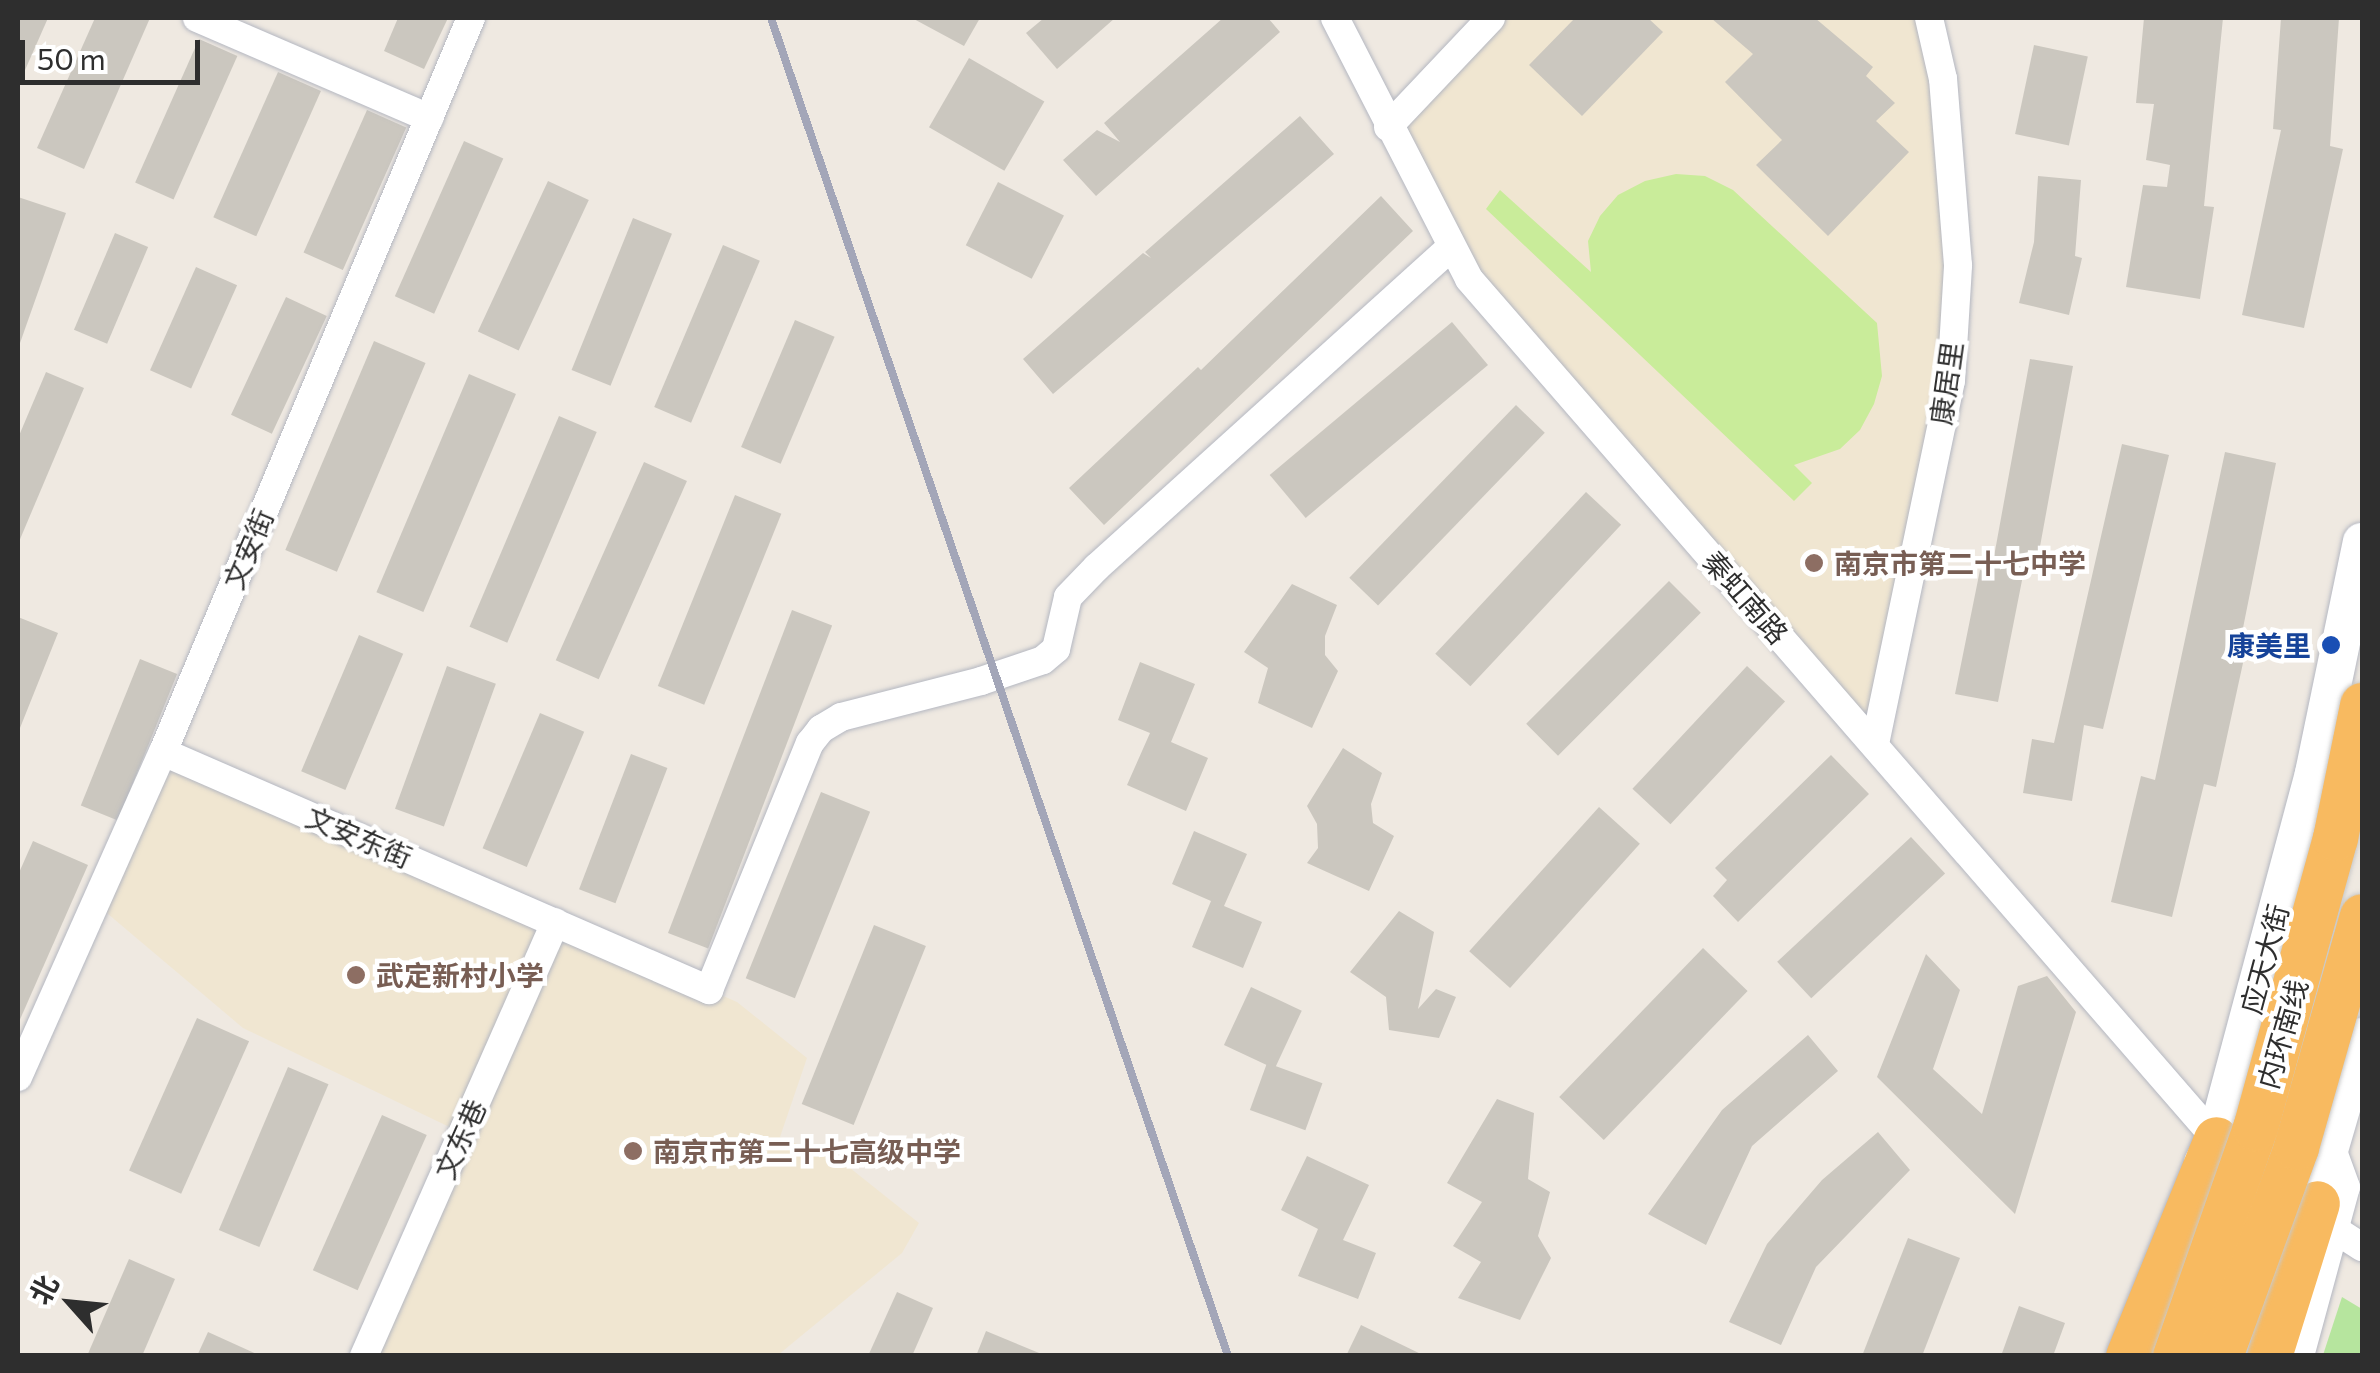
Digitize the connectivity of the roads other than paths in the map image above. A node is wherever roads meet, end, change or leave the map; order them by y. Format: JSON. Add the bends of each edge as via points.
{"nodes":[{"id":1,"x":197,"y":18,"type":"edge"},
{"id":2,"x":471,"y":18,"type":"edge"},
{"id":3,"x":1334,"y":18,"type":"edge"},
{"id":4,"x":1491,"y":18,"type":"edge"},
{"id":5,"x":1928,"y":18,"type":"edge"},
{"id":6,"x":429,"y":118,"type":"junction"},
{"id":7,"x":1388,"y":128,"type":"junction"},
{"id":8,"x":1450,"y":248,"type":"junction"},
{"id":9,"x":2362,"y":542,"type":"edge"},
{"id":10,"x":2362,"y":704,"type":"edge"},
{"id":11,"x":1875,"y":744,"type":"junction"},
{"id":12,"x":164,"y":752,"type":"junction"},
{"id":13,"x":2362,"y":916,"type":"edge"},
{"id":14,"x":555,"y":922,"type":"junction"},
{"id":15,"x":2362,"y":1037,"type":"edge"},
{"id":16,"x":18,"y":1077,"type":"edge"},
{"id":17,"x":2216,"y":1139,"type":"junction"},
{"id":18,"x":2342,"y":1230,"type":"edge"},
{"id":19,"x":2135,"y":1352,"type":"edge"},
{"id":20,"x":364,"y":1356,"type":"edge"},
{"id":21,"x":2220,"y":1356,"type":"edge"},
{"id":22,"x":2255,"y":1356,"type":"edge"},
{"id":23,"x":2269,"y":1356,"type":"edge"},
{"id":24,"x":2300,"y":1356,"type":"edge"}],
"edges":[{"from":1,"to":6,"type":"street"},
{"from":2,"to":6,"type":"street","name":"文安街"},
{"from":3,"to":7,"type":"street","name":"秦虹南路"},
{"from":4,"to":7,"type":"street"},
{"from":5,"to":11,"type":"street","name":"康居里","via":[[1943,80],[1958,265],[1950,380]]},
{"from":6,"to":12,"type":"street","name":"文安街"},
{"from":7,"to":8,"type":"street","name":"秦虹南路"},
{"from":8,"to":11,"type":"street","name":"秦虹南路","via":[[1469,279]]},
{"from":8,"to":14,"type":"street","name":"文安东街","via":[[1097,566],[1068,596],[1056,649],[1042,660],[841,717],[821,729],[709,990]]},
{"from":9,"to":17,"type":"main road","name":"应天大街","via":[[2314,773]]},
{"from":10,"to":19,"type":"highway","name":"内环南线","bridge":true,"via":[[2335,838],[2255,1128]]},
{"from":11,"to":17,"type":"street","name":"秦虹南路"},
{"from":12,"to":14,"type":"street","name":"文安东街"},
{"from":12,"to":16,"type":"street","name":"文安街"},
{"from":13,"to":21,"type":"highway","name":"内环南线","bridge":true,"via":[[2296,1147]]},
{"from":14,"to":20,"type":"street","name":"文东巷"},
{"from":15,"to":18,"type":"main road","via":[[2333,1151]]},
{"from":17,"to":18,"type":"street","name":"秦虹南路"},
{"from":17,"to":19,"type":"highway"},
{"from":18,"to":22,"type":"main road"},
{"from":18,"to":23,"type":"highway"},
{"from":18,"to":24,"type":"street"}]}
